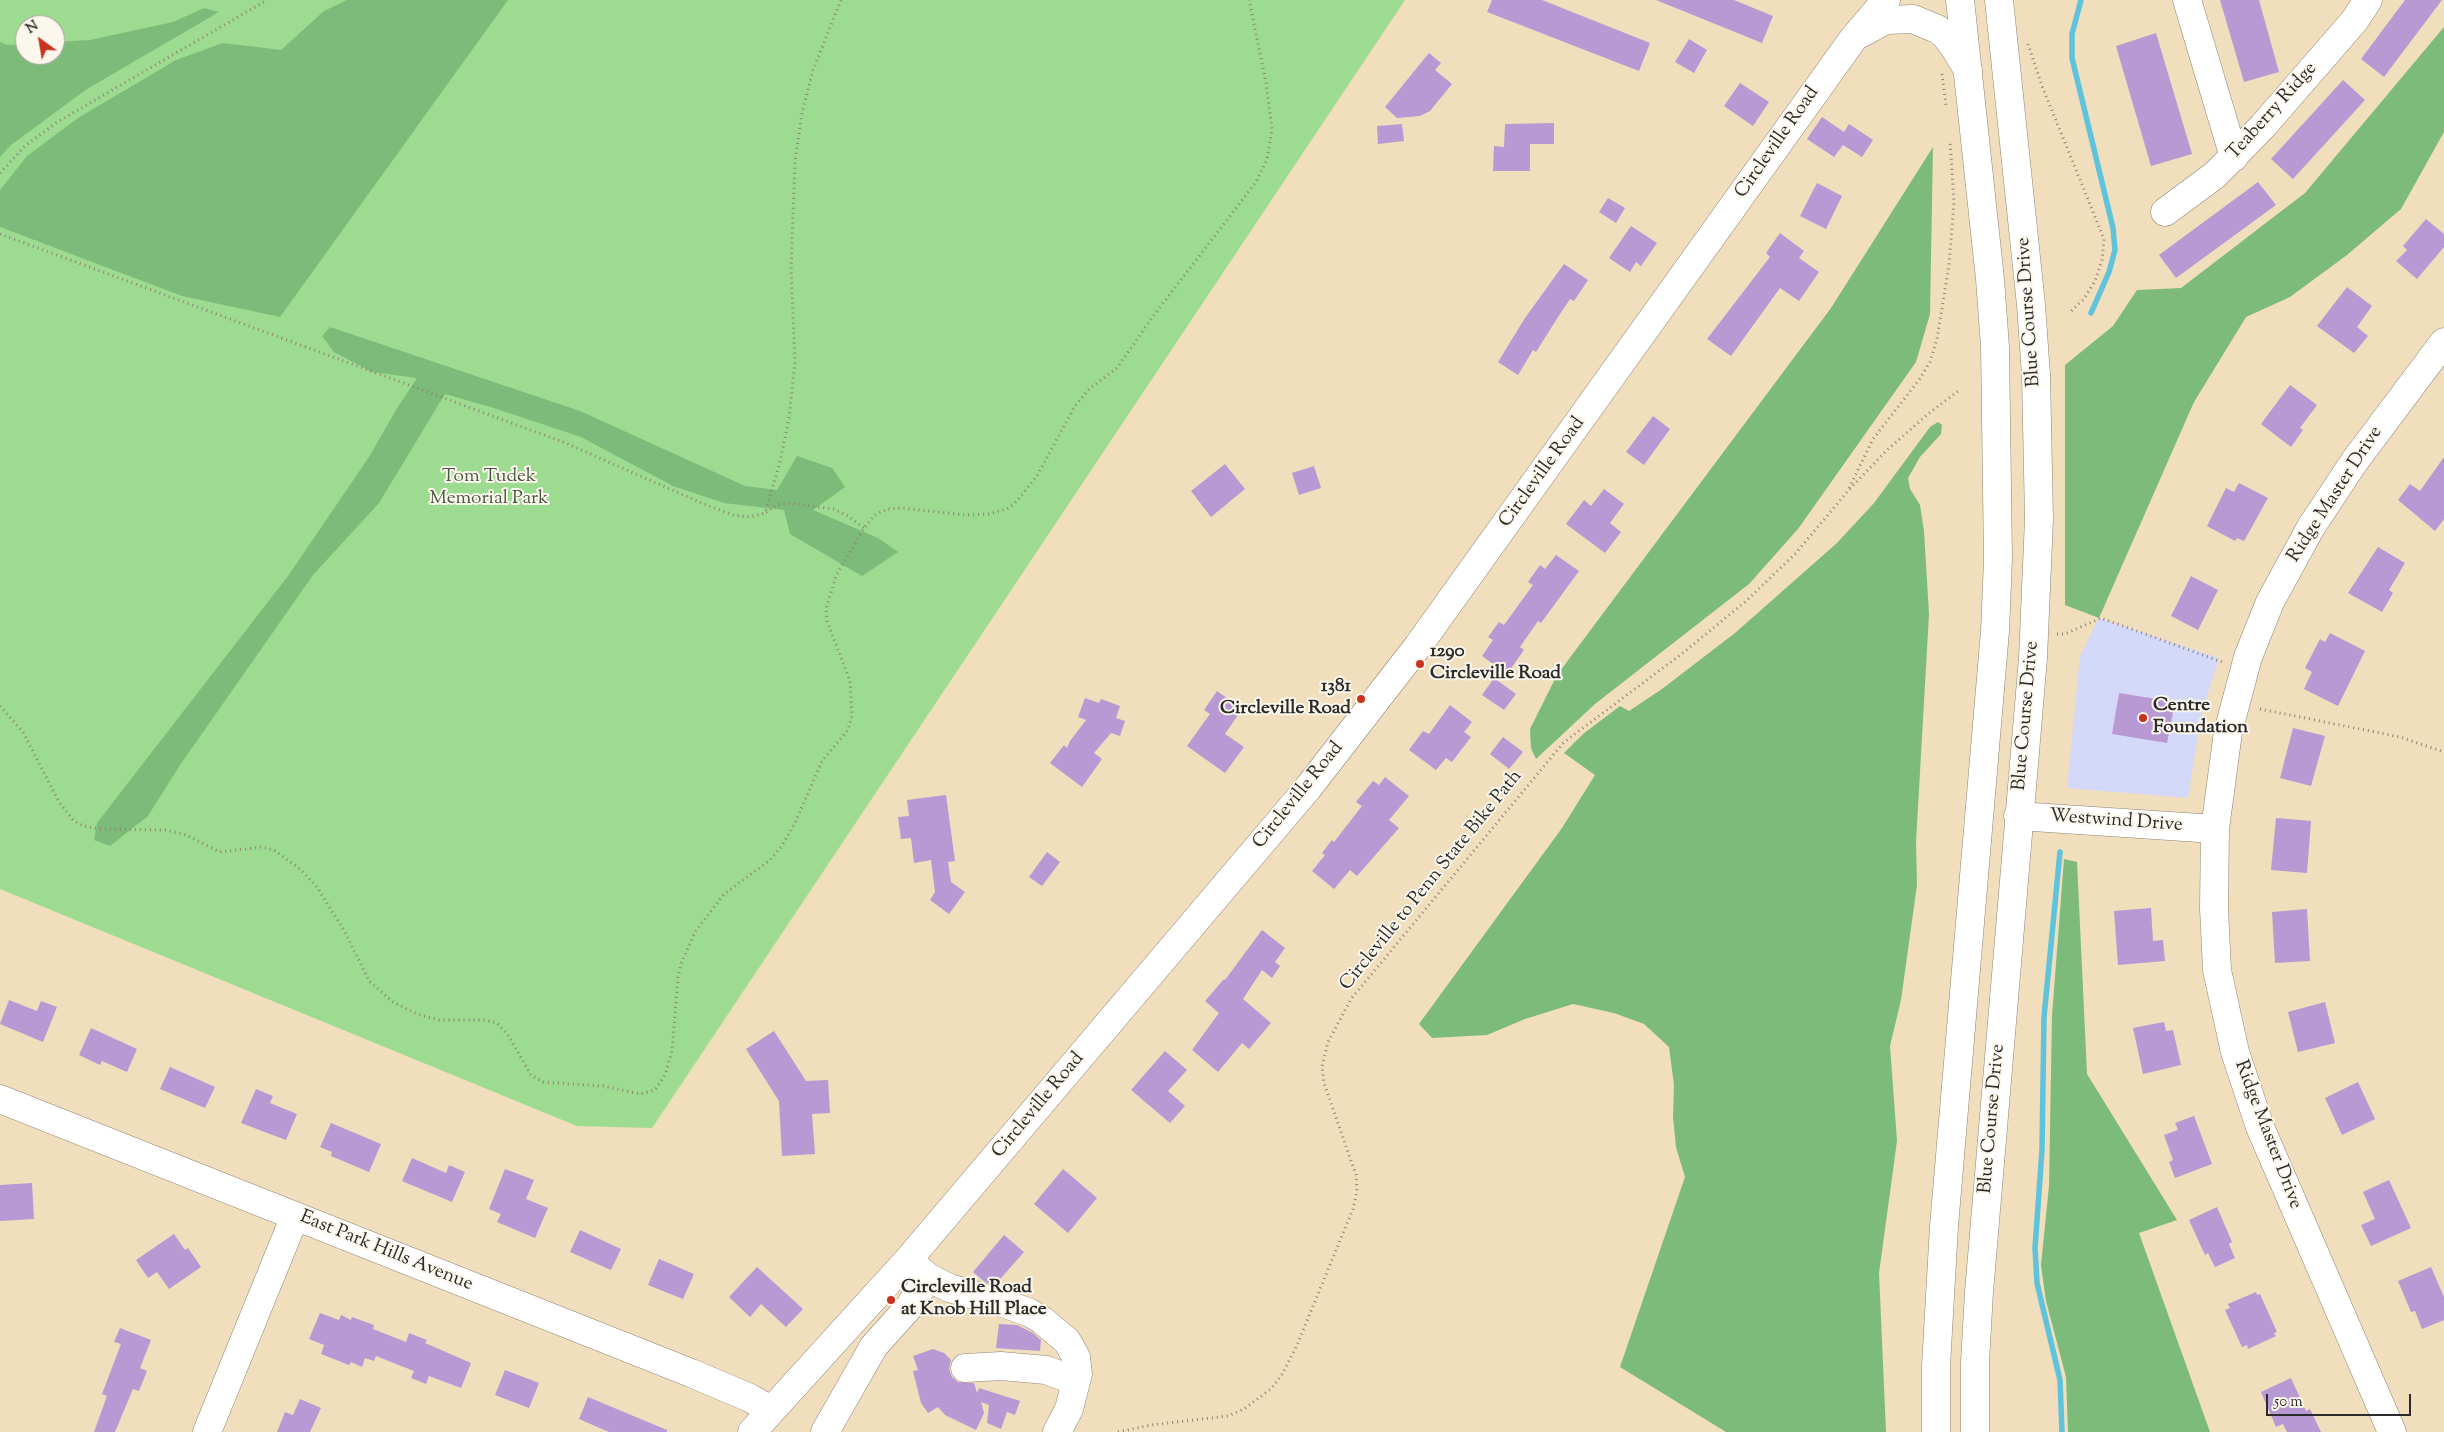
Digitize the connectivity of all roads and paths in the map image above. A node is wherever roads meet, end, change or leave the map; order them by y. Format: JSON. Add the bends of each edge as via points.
{"nodes":[{"id":1,"x":267,"y":0,"type":"edge"},
{"id":2,"x":841,"y":0,"type":"edge"},
{"id":3,"x":1249,"y":0,"type":"edge"},
{"id":4,"x":1886,"y":0,"type":"edge"},
{"id":5,"x":1960,"y":0,"type":"edge"},
{"id":6,"x":1999,"y":0,"type":"edge"},
{"id":7,"x":2187,"y":0,"type":"edge"},
{"id":8,"x":2368,"y":0,"type":"edge"},
{"id":9,"x":2026,"y":36,"type":"dead end"},
{"id":10,"x":1853,"y":39,"type":"junction"},
{"id":11,"x":1941,"y":68,"type":"dead end"},
{"id":12,"x":1968,"y":70,"type":"junction"},
{"id":13,"x":1947,"y":112,"type":"dead end"},
{"id":14,"x":1950,"y":138,"type":"dead end"},
{"id":15,"x":2234,"y":157,"type":"junction"},
{"id":16,"x":0,"y":173,"type":"edge"},
{"id":17,"x":2165,"y":212,"type":"dead end"},
{"id":18,"x":0,"y":234,"type":"edge"},
{"id":19,"x":2069,"y":314,"type":"dead end"},
{"id":20,"x":2444,"y":342,"type":"edge"},
{"id":21,"x":1961,"y":389,"type":"dead end"},
{"id":22,"x":1848,"y":490,"type":"junction"},
{"id":23,"x":765,"y":514,"type":"junction"},
{"id":24,"x":864,"y":528,"type":"junction"},
{"id":25,"x":2054,"y":634,"type":"dead end"},
{"id":26,"x":2222,"y":662,"type":"dead end"},
{"id":27,"x":0,"y":706,"type":"edge"},
{"id":28,"x":2260,"y":709,"type":"dead end"},
{"id":29,"x":2444,"y":752,"type":"edge"},
{"id":30,"x":2018,"y":816,"type":"junction"},
{"id":31,"x":2215,"y":828,"type":"junction"},
{"id":32,"x":0,"y":1099,"type":"edge"},
{"id":33,"x":295,"y":1216,"type":"junction"},
{"id":34,"x":918,"y":1268,"type":"junction"},
{"id":35,"x":965,"y":1368,"type":"dead end"},
{"id":36,"x":1076,"y":1381,"type":"junction"},
{"id":37,"x":770,"y":1410,"type":"junction"},
{"id":38,"x":207,"y":1432,"type":"edge"},
{"id":39,"x":752,"y":1432,"type":"edge"},
{"id":40,"x":825,"y":1432,"type":"edge"},
{"id":41,"x":1057,"y":1432,"type":"edge"},
{"id":42,"x":1118,"y":1432,"type":"edge"},
{"id":43,"x":1936,"y":1432,"type":"edge"},
{"id":44,"x":1975,"y":1432,"type":"edge"},
{"id":45,"x":2392,"y":1432,"type":"edge"}],
"edges":[{"from":1,"to":16,"type":"path","via":[[60,121],[26,145]]},
{"from":2,"to":23,"type":"path","via":[[813,70],[794,161],[791,270],[795,361],[780,462]]},
{"from":3,"to":24,"type":"path","via":[[1272,130],[1264,167],[1245,198],[1117,368],[1078,401],[1037,476],[1009,508],[989,514],[966,515],[887,509],[875,515]]},
{"from":4,"to":10,"type":"street","name":"Circleville Road"},
{"from":5,"to":12,"type":"street","name":"Blue Course Drive"},
{"from":6,"to":30,"type":"street","name":"Blue Course Drive","via":[[2032,305],[2037,428],[2037,588]]},
{"from":7,"to":15,"type":"street"},
{"from":8,"to":15,"type":"street","name":"Teaberry Ridge","via":[[2355,20]]},
{"from":9,"to":19,"type":"path","via":[[2042,86],[2104,238],[2102,260],[2094,281]]},
{"from":10,"to":12,"type":"street","via":[[1886,20],[1913,19],[1945,36]]},
{"from":10,"to":34,"type":"street","name":"Circleville Road","via":[[1418,646],[1308,788]]},
{"from":11,"to":13,"type":"path"},
{"from":12,"to":43,"type":"street","name":"Blue Course Drive","via":[[1995,347],[1998,559],[1995,631],[1944,1226],[1936,1366]]},
{"from":14,"to":22,"type":"path","via":[[1954,202],[1949,266],[1937,340],[1930,362],[1873,439]]},
{"from":15,"to":17,"type":"street","name":"Teaberry Ridge"},
{"from":18,"to":23,"type":"path","via":[[563,442],[734,515],[750,517]]},
{"from":20,"to":31,"type":"street","name":"Ridge Master Drive","via":[[2349,470],[2311,527],[2270,602],[2248,657],[2228,732]]},
{"from":21,"to":22,"type":"path","name":"Circleville to Penn State Bike Path","via":[[1886,451]]},
{"from":22,"to":42,"type":"path","name":"Circleville to Penn State Bike Path","via":[[1795,554],[1745,602],[1564,742],[1351,999],[1328,1042],[1322,1067],[1324,1083],[1356,1175],[1354,1209],[1298,1345],[1272,1388],[1244,1409],[1228,1416]]},
{"from":23,"to":24,"type":"path","via":[[778,505],[788,503],[834,509]]},
{"from":24,"to":27,"type":"path","via":[[836,576],[826,609],[827,621],[850,680],[852,710],[848,730],[822,761],[781,847],[770,860],[724,894],[696,932],[678,976],[676,1018],[667,1070],[659,1087],[645,1093],[543,1082],[531,1075],[508,1035],[497,1023],[440,1020],[417,1014],[393,1002],[369,980],[317,887],[274,850],[262,847],[220,852],[165,830],[96,829],[73,820],[59,802],[23,732]]},
{"from":25,"to":26,"type":"path","via":[[2065,634],[2100,618]]},
{"from":28,"to":29,"type":"path","via":[[2400,737]]},
{"from":30,"to":31,"type":"street","name":"Westwind Drive"},
{"from":30,"to":44,"type":"street","name":"Blue Course Drive","via":[[1979,1292]]},
{"from":31,"to":45,"type":"street","name":"Ridge Master Drive","via":[[2217,970],[2236,1052],[2260,1127]]},
{"from":32,"to":33,"type":"street","name":"East Park Hills Avenue"},
{"from":33,"to":37,"type":"street","name":"East Park Hills Avenue","via":[[691,1373]]},
{"from":33,"to":38,"type":"street"},
{"from":34,"to":36,"type":"street","via":[[949,1288],[1019,1308],[1042,1320],[1072,1348],[1078,1365]]},
{"from":34,"to":37,"type":"street","name":"Circleville Road"},
{"from":34,"to":40,"type":"street","via":[[910,1306],[874,1346]]},
{"from":35,"to":36,"type":"street","via":[[1001,1366],[1046,1370]]},
{"from":36,"to":41,"type":"street","via":[[1069,1408]]},
{"from":37,"to":39,"type":"street","name":"Circleville Road"}]}
